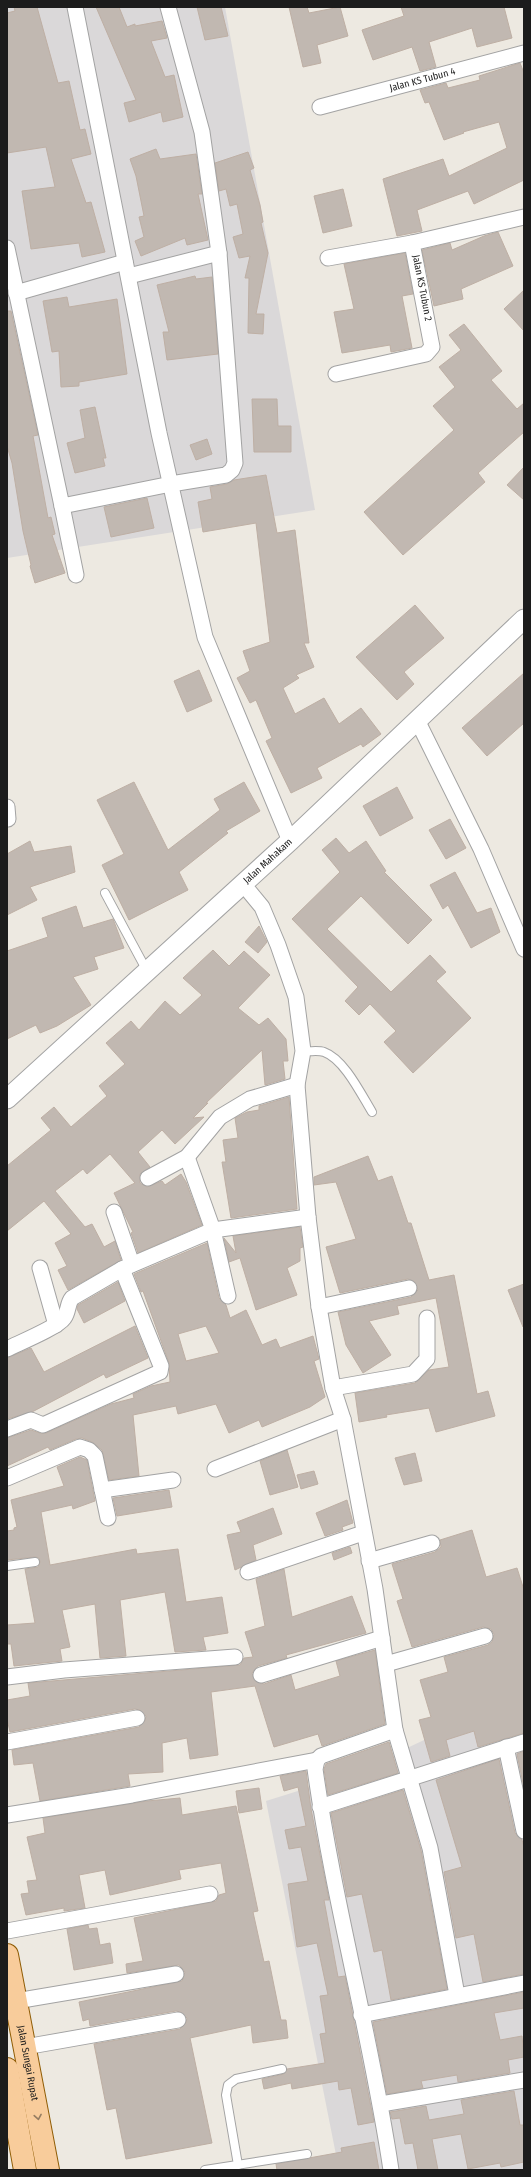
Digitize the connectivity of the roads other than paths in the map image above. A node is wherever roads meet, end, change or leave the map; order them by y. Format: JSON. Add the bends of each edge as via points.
{"nodes":[{"id":1,"x":75,"y":7,"type":"edge"},
{"id":2,"x":168,"y":7,"type":"edge"},
{"id":3,"x":524,"y":53,"type":"edge"},
{"id":4,"x":320,"y":107,"type":"dead end"},
{"id":5,"x":524,"y":217,"type":"edge"},
{"id":6,"x":412,"y":244,"type":"junction"},
{"id":7,"x":7,"y":248,"type":"edge"},
{"id":8,"x":219,"y":254,"type":"junction"},
{"id":9,"x":328,"y":258,"type":"dead end"},
{"id":10,"x":125,"y":262,"type":"junction"},
{"id":11,"x":129,"y":276,"type":"junction"},
{"id":12,"x":16,"y":293,"type":"junction"},
{"id":13,"x":336,"y":374,"type":"dead end"},
{"id":14,"x":171,"y":484,"type":"junction"},
{"id":15,"x":62,"y":506,"type":"junction"},
{"id":16,"x":76,"y":576,"type":"dead end"},
{"id":17,"x":524,"y":619,"type":"edge"},
{"id":18,"x":417,"y":720,"type":"junction"},
{"id":19,"x":290,"y":842,"type":"junction"},
{"id":20,"x":243,"y":884,"type":"junction"},
{"id":21,"x":106,"y":893,"type":"dead end"},
{"id":22,"x":524,"y":950,"type":"edge"},
{"id":23,"x":147,"y":972,"type":"junction"},
{"id":24,"x":303,"y":1051,"type":"junction"},
{"id":25,"x":297,"y":1085,"type":"junction"},
{"id":26,"x":7,"y":1100,"type":"edge"},
{"id":27,"x":372,"y":1112,"type":"dead end"},
{"id":28,"x":187,"y":1157,"type":"junction"},
{"id":29,"x":148,"y":1178,"type":"dead end"},
{"id":30,"x":114,"y":1212,"type":"dead end"},
{"id":31,"x":308,"y":1217,"type":"junction"},
{"id":32,"x":213,"y":1230,"type":"junction"},
{"id":33,"x":127,"y":1266,"type":"junction"},
{"id":34,"x":40,"y":1268,"type":"dead end"},
{"id":35,"x":409,"y":1288,"type":"dead end"},
{"id":36,"x":228,"y":1296,"type":"dead end"},
{"id":37,"x":319,"y":1307,"type":"junction"},
{"id":38,"x":427,"y":1318,"type":"dead end"},
{"id":39,"x":56,"y":1325,"type":"junction"},
{"id":40,"x":7,"y":1349,"type":"edge"},
{"id":41,"x":333,"y":1388,"type":"junction"},
{"id":42,"x":343,"y":1419,"type":"junction"},
{"id":43,"x":7,"y":1429,"type":"edge"},
{"id":44,"x":215,"y":1469,"type":"dead end"},
{"id":45,"x":7,"y":1478,"type":"edge"},
{"id":46,"x":173,"y":1480,"type":"dead end"},
{"id":47,"x":102,"y":1490,"type":"junction"},
{"id":48,"x":108,"y":1518,"type":"dead end"},
{"id":49,"x":363,"y":1533,"type":"junction"},
{"id":50,"x":432,"y":1544,"type":"dead end"},
{"id":51,"x":369,"y":1561,"type":"junction"},
{"id":52,"x":35,"y":1562,"type":"dead end"},
{"id":53,"x":7,"y":1566,"type":"edge"},
{"id":54,"x":248,"y":1572,"type":"dead end"},
{"id":55,"x":485,"y":1636,"type":"dead end"},
{"id":56,"x":382,"y":1638,"type":"junction"},
{"id":57,"x":235,"y":1657,"type":"dead end"},
{"id":58,"x":386,"y":1664,"type":"junction"},
{"id":59,"x":261,"y":1675,"type":"dead end"},
{"id":60,"x":7,"y":1676,"type":"edge"},
{"id":61,"x":137,"y":1718,"type":"dead end"},
{"id":62,"x":395,"y":1730,"type":"junction"},
{"id":63,"x":7,"y":1742,"type":"edge"},
{"id":64,"x":524,"y":1742,"type":"edge"},
{"id":65,"x":506,"y":1747,"type":"junction"},
{"id":66,"x":317,"y":1760,"type":"junction"},
{"id":67,"x":410,"y":1779,"type":"junction"},
{"id":68,"x":320,"y":1807,"type":"junction"},
{"id":69,"x":7,"y":1815,"type":"edge"},
{"id":70,"x":524,"y":1831,"type":"edge"},
{"id":71,"x":210,"y":1894,"type":"dead end"},
{"id":72,"x":7,"y":1931,"type":"edge"},
{"id":73,"x":7,"y":1955,"type":"edge"},
{"id":74,"x":176,"y":1974,"type":"dead end"},
{"id":75,"x":524,"y":1983,"type":"edge"},
{"id":76,"x":457,"y":1995,"type":"junction"},
{"id":77,"x":16,"y":2001,"type":"junction"},
{"id":78,"x":361,"y":2015,"type":"junction"},
{"id":79,"x":178,"y":2020,"type":"dead end"},
{"id":80,"x":25,"y":2047,"type":"junction"},
{"id":81,"x":7,"y":2069,"type":"edge"},
{"id":82,"x":282,"y":2069,"type":"dead end"},
{"id":83,"x":524,"y":2080,"type":"edge"},
{"id":84,"x":381,"y":2104,"type":"junction"},
{"id":85,"x":307,"y":2154,"type":"dead end"},
{"id":86,"x":238,"y":2165,"type":"junction"},
{"id":87,"x":25,"y":2170,"type":"edge"},
{"id":88,"x":48,"y":2170,"type":"edge"},
{"id":89,"x":204,"y":2170,"type":"edge"},
{"id":90,"x":391,"y":2170,"type":"edge"}],
"edges":[{"from":1,"to":10,"type":"street"},
{"from":2,"to":8,"type":"street","via":[[202,132]]},
{"from":3,"to":4,"type":"street","name":"Jalan KS Tubun 4"},
{"from":5,"to":6,"type":"street","name":"Jalan KS Tubun 2"},
{"from":6,"to":9,"type":"street"},
{"from":6,"to":13,"type":"street","name":"Jalan KS Tubun 2","via":[[432,348],[426,354]]},
{"from":7,"to":12,"type":"street"},
{"from":8,"to":11,"type":"street"},
{"from":8,"to":14,"type":"street","via":[[235,464],[226,475]]},
{"from":10,"to":11,"type":"street"},
{"from":10,"to":12,"type":"street"},
{"from":11,"to":14,"type":"street"},
{"from":12,"to":15,"type":"street"},
{"from":14,"to":15,"type":"street"},
{"from":14,"to":19,"type":"street","via":[[205,637]]},
{"from":15,"to":16,"type":"street"},
{"from":17,"to":18,"type":"street","name":"Jalan Mahakam"},
{"from":18,"to":19,"type":"street","name":"Jalan Mahakam"},
{"from":18,"to":22,"type":"street","via":[[481,850]]},
{"from":19,"to":20,"type":"street","name":"Jalan Mahakam"},
{"from":20,"to":23,"type":"street","name":"Jalan Mahakam"},
{"from":20,"to":24,"type":"street","via":[[262,907],[278,945],[296,997]]},
{"from":21,"to":23,"type":"lane"},
{"from":23,"to":26,"type":"street","name":"Jalan Mahakam"},
{"from":24,"to":25,"type":"street"},
{"from":24,"to":27,"type":"lane","via":[[324,1052],[334,1058],[348,1073]]},
{"from":25,"to":28,"type":"street","via":[[257,1096],[220,1117]]},
{"from":25,"to":31,"type":"street"},
{"from":28,"to":29,"type":"street"},
{"from":28,"to":32,"type":"street"},
{"from":30,"to":33,"type":"street"},
{"from":31,"to":32,"type":"street"},
{"from":31,"to":37,"type":"street"},
{"from":32,"to":33,"type":"street"},
{"from":32,"to":36,"type":"street"},
{"from":33,"to":39,"type":"street","via":[[72,1298],[68,1302],[64,1318]]},
{"from":33,"to":43,"type":"street","via":[[161,1366],[160,1372],[43,1426],[31,1420]]},
{"from":34,"to":39,"type":"street"},
{"from":35,"to":37,"type":"street"},
{"from":37,"to":41,"type":"street"},
{"from":38,"to":41,"type":"street","via":[[427,1359],[413,1374]]},
{"from":39,"to":40,"type":"street"},
{"from":41,"to":42,"type":"street"},
{"from":42,"to":44,"type":"street"},
{"from":42,"to":49,"type":"street"},
{"from":45,"to":47,"type":"street","via":[[80,1447],[89,1450],[95,1456]]},
{"from":46,"to":47,"type":"street"},
{"from":47,"to":48,"type":"street"},
{"from":49,"to":51,"type":"street"},
{"from":49,"to":54,"type":"street"},
{"from":50,"to":51,"type":"street"},
{"from":51,"to":56,"type":"street"},
{"from":52,"to":53,"type":"lane"},
{"from":55,"to":58,"type":"street"},
{"from":56,"to":58,"type":"street"},
{"from":56,"to":59,"type":"street"},
{"from":57,"to":60,"type":"street"},
{"from":58,"to":62,"type":"street"},
{"from":61,"to":63,"type":"street"},
{"from":62,"to":66,"type":"street","via":[[321,1756]]},
{"from":62,"to":67,"type":"street"},
{"from":64,"to":65,"type":"street"},
{"from":65,"to":67,"type":"street"},
{"from":65,"to":70,"type":"street"},
{"from":66,"to":68,"type":"street","via":[[315,1769]]},
{"from":66,"to":69,"type":"street","via":[[132,1795]]},
{"from":67,"to":68,"type":"street"},
{"from":67,"to":76,"type":"street","via":[[430,1848]]},
{"from":68,"to":78,"type":"street"},
{"from":71,"to":72,"type":"street"},
{"from":73,"to":77,"type":"main road","name":"Jalan Sungai Rupat"},
{"from":74,"to":77,"type":"street"},
{"from":75,"to":76,"type":"street"},
{"from":76,"to":78,"type":"street"},
{"from":77,"to":80,"type":"main road","name":"Jalan Sungai Rupat"},
{"from":78,"to":84,"type":"street"},
{"from":79,"to":80,"type":"street"},
{"from":80,"to":88,"type":"main road","name":"Jalan Sungai Rupat","one_way":true},
{"from":81,"to":87,"type":"main road"},
{"from":82,"to":86,"type":"lane","via":[[236,2079],[228,2085],[226,2095]]},
{"from":83,"to":84,"type":"street"},
{"from":84,"to":90,"type":"street"},
{"from":85,"to":86,"type":"lane"},
{"from":86,"to":89,"type":"lane"}]}
